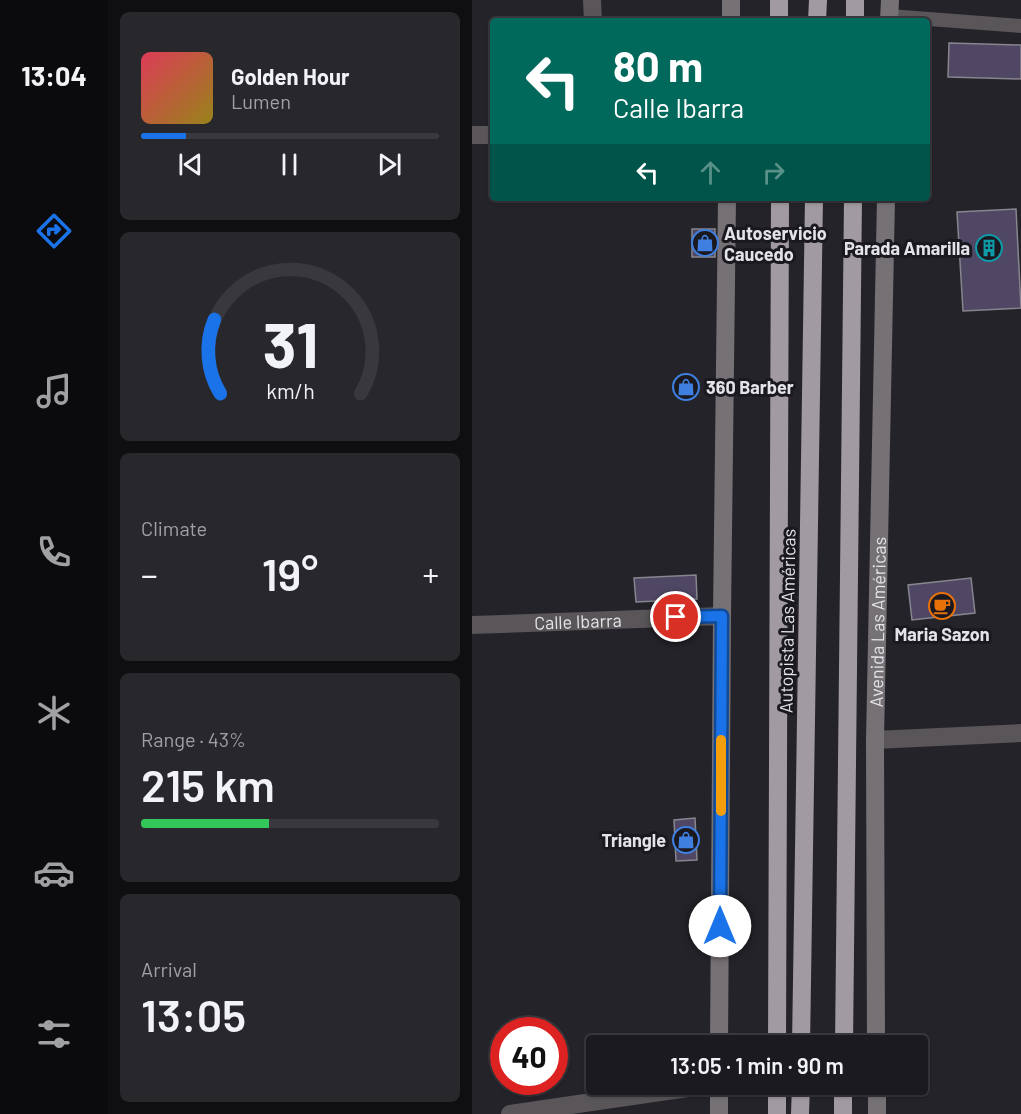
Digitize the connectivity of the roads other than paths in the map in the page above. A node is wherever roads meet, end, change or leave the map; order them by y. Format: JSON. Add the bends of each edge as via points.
{"nodes":[{"id":1,"x":592,"y":0,"type":"edge"},
{"id":2,"x":731,"y":0,"type":"edge"},
{"id":3,"x":779,"y":0,"type":"edge"},
{"id":4,"x":818,"y":0,"type":"edge"},
{"id":5,"x":855,"y":0,"type":"edge"},
{"id":6,"x":890,"y":12,"type":"edge"},
{"id":7,"x":593,"y":18,"type":"edge"},
{"id":8,"x":731,"y":18,"type":"edge"},
{"id":9,"x":779,"y":18,"type":"edge"},
{"id":10,"x":817,"y":18,"type":"edge"},
{"id":11,"x":855,"y":18,"type":"edge"},
{"id":12,"x":1021,"y":26,"type":"edge"},
{"id":13,"x":472,"y":135,"type":"edge"},
{"id":14,"x":490,"y":135,"type":"edge"},
{"id":15,"x":727,"y":201,"type":"edge"},
{"id":16,"x":780,"y":201,"type":"edge"},
{"id":17,"x":814,"y":201,"type":"edge"},
{"id":18,"x":853,"y":201,"type":"edge"},
{"id":19,"x":886,"y":201,"type":"edge"},
{"id":20,"x":722,"y":616,"type":"junction"},
{"id":21,"x":472,"y":625,"type":"edge"},
{"id":22,"x":1021,"y":733,"type":"edge"},
{"id":23,"x":875,"y":740,"type":"junction"},
{"id":24,"x":719,"y":1035,"type":"edge"},
{"id":25,"x":777,"y":1035,"type":"edge"},
{"id":26,"x":801,"y":1035,"type":"edge"},
{"id":27,"x":844,"y":1035,"type":"edge"},
{"id":28,"x":876,"y":1035,"type":"edge"},
{"id":29,"x":641,"y":1095,"type":"edge"},
{"id":30,"x":718,"y":1095,"type":"edge"},
{"id":31,"x":777,"y":1095,"type":"edge"},
{"id":32,"x":800,"y":1095,"type":"edge"},
{"id":33,"x":843,"y":1095,"type":"edge"},
{"id":34,"x":877,"y":1095,"type":"edge"},
{"id":35,"x":510,"y":1114,"type":"edge"},
{"id":36,"x":719,"y":1114,"type":"edge"},
{"id":37,"x":777,"y":1114,"type":"edge"},
{"id":38,"x":800,"y":1114,"type":"edge"},
{"id":39,"x":843,"y":1114,"type":"edge"},
{"id":40,"x":877,"y":1114,"type":"edge"}],
"edges":[{"from":1,"to":7,"type":"street"},
{"from":2,"to":8,"type":"street"},
{"from":3,"to":9,"type":"highway"},
{"from":4,"to":10,"type":"highway"},
{"from":5,"to":11,"type":"highway"},
{"from":6,"to":12,"type":"lane"},
{"from":13,"to":14,"type":"street"},
{"from":15,"to":20,"type":"street"},
{"from":16,"to":25,"type":"highway"},
{"from":17,"to":26,"type":"highway","name":"Autopista Las Américas"},
{"from":18,"to":27,"type":"highway"},
{"from":19,"to":23,"type":"street","name":"Avenida Las Américas"},
{"from":20,"to":21,"type":"street","name":"Calle Ibarra"},
{"from":20,"to":24,"type":"street"},
{"from":22,"to":23,"type":"street"},
{"from":23,"to":28,"type":"street","name":"Avenida Las Américas"},
{"from":29,"to":35,"type":"street"},
{"from":30,"to":36,"type":"street"},
{"from":31,"to":37,"type":"highway"},
{"from":32,"to":38,"type":"highway"},
{"from":33,"to":39,"type":"highway"},
{"from":34,"to":40,"type":"street"}]}
